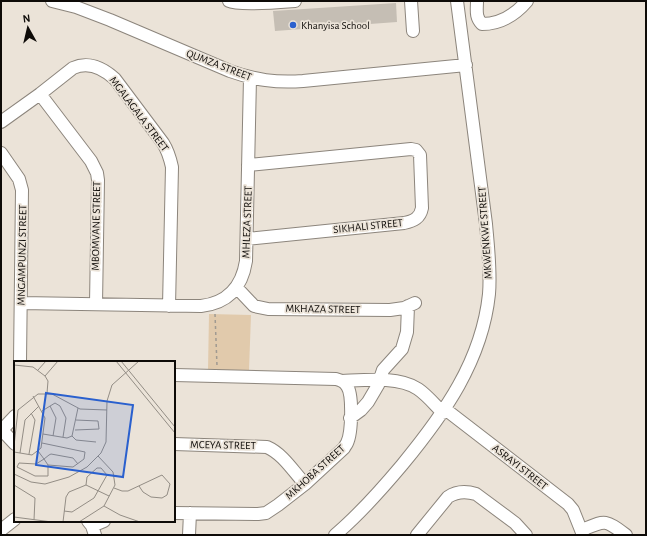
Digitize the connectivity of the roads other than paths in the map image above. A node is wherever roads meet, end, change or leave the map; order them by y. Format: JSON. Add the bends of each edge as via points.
{"nodes":[{"id":1,"x":52,"y":1,"type":"edge"},
{"id":2,"x":229,"y":1,"type":"edge"},
{"id":3,"x":295,"y":1,"type":"edge"},
{"id":4,"x":411,"y":1,"type":"edge"},
{"id":5,"x":457,"y":1,"type":"edge"},
{"id":6,"x":477,"y":1,"type":"edge"},
{"id":7,"x":527,"y":1,"type":"edge"},
{"id":8,"x":413,"y":31,"type":"dead end"},
{"id":9,"x":466,"y":64,"type":"junction"},
{"id":10,"x":250,"y":78,"type":"junction"},
{"id":11,"x":40,"y":94,"type":"junction"},
{"id":12,"x":1,"y":122,"type":"edge"},
{"id":13,"x":1,"y":153,"type":"edge"},
{"id":14,"x":248,"y":165,"type":"junction"},
{"id":15,"x":247,"y":239,"type":"junction"},
{"id":16,"x":236,"y":288,"type":"junction"},
{"id":17,"x":21,"y":303,"type":"junction"},
{"id":18,"x":96,"y":304,"type":"junction"},
{"id":19,"x":169,"y":306,"type":"junction"},
{"id":20,"x":20,"y":361,"type":"edge"},
{"id":21,"x":175,"y":375,"type":"edge"},
{"id":22,"x":379,"y":379,"type":"junction"},
{"id":23,"x":342,"y":381,"type":"junction"},
{"id":24,"x":444,"y":411,"type":"junction"},
{"id":25,"x":14,"y":417,"type":"edge"},
{"id":26,"x":350,"y":418,"type":"junction"},
{"id":27,"x":2,"y":431,"type":"edge"},
{"id":28,"x":14,"y":443,"type":"edge"},
{"id":29,"x":175,"y":444,"type":"edge"},
{"id":30,"x":305,"y":484,"type":"junction"},
{"id":31,"x":175,"y":513,"type":"edge"},
{"id":32,"x":190,"y":513,"type":"junction"},
{"id":33,"x":14,"y":520,"type":"edge"},
{"id":34,"x":102,"y":522,"type":"edge"},
{"id":35,"x":92,"y":527,"type":"edge"},
{"id":36,"x":3,"y":531,"type":"edge"},
{"id":37,"x":583,"y":533,"type":"edge"},
{"id":38,"x":189,"y":535,"type":"edge"},
{"id":39,"x":335,"y":535,"type":"edge"},
{"id":40,"x":417,"y":535,"type":"edge"},
{"id":41,"x":526,"y":535,"type":"edge"},
{"id":42,"x":626,"y":535,"type":"edge"}],
"edges":[{"from":1,"to":10,"type":"street","name":"QUMZA STREET","via":[[89,12]]},
{"from":2,"to":3,"type":"street"},
{"from":4,"to":8,"type":"street"},
{"from":5,"to":9,"type":"street","name":"MKWENKWE STREET"},
{"from":6,"to":7,"type":"street","via":[[478,20],[482,24],[493,24],[507,18],[520,10]]},
{"from":9,"to":10,"type":"street","name":"QUMZA STREET","via":[[290,82]]},
{"from":9,"to":24,"type":"street","name":"MKWENKWE STREET","via":[[486,224],[489,294],[477,348]]},
{"from":10,"to":14,"type":"street","name":"MHLEZA STREET"},
{"from":11,"to":12,"type":"street","name":"MGALAGALA STREET"},
{"from":11,"to":18,"type":"street","name":"MBOMVANE STREET","via":[[91,161],[97,173]]},
{"from":11,"to":19,"type":"street","name":"MGALAGALA STREET","via":[[73,68],[85,64],[92,66],[115,79],[163,143],[172,167]]},
{"from":13,"to":17,"type":"street","name":"MNGAMPUNZI STREET","via":[[19,179],[22,190]]},
{"from":14,"to":15,"type":"street","name":"MHLEZA STREET"},
{"from":14,"to":15,"type":"street","name":"SIKHALI STREET","via":[[416,150],[420,155],[422,208],[417,218],[404,223]]},
{"from":15,"to":16,"type":"street","name":"MHLEZA STREET","via":[[244,272]]},
{"from":16,"to":19,"type":"street","name":"MHLEZA STREET","via":[[218,302],[202,306]]},
{"from":16,"to":22,"type":"street","name":"MKHAZA STREET","via":[[249,302],[261,308],[390,310],[411,305],[402,349],[383,370]]},
{"from":17,"to":18,"type":"street","name":"MHLEZA STREET"},
{"from":17,"to":20,"type":"street","name":"MNGAMPUNZI STREET"},
{"from":18,"to":19,"type":"street","name":"MHLEZA STREET"},
{"from":21,"to":23,"type":"street","via":[[326,378]]},
{"from":22,"to":23,"type":"street","name":"ASRAYI STREET"},
{"from":22,"to":24,"type":"street","name":"ASRAYI STREET","via":[[411,385]]},
{"from":22,"to":26,"type":"street","via":[[368,402]]},
{"from":23,"to":26,"type":"street","name":"MKHOBA STREET","via":[[349,390]]},
{"from":24,"to":37,"type":"street","name":"ASRAYI STREET","via":[[568,504]]},
{"from":24,"to":39,"type":"street","name":"MKWENKWE STREET","via":[[373,499]]},
{"from":25,"to":27,"type":"street"},
{"from":26,"to":30,"type":"street","name":"MKHOBA STREET","via":[[349,436],[344,448]]},
{"from":27,"to":28,"type":"street"},
{"from":29,"to":30,"type":"street","name":"MCEYA STREET","via":[[267,447],[275,450]]},
{"from":30,"to":32,"type":"street","name":"MKHOBA STREET","via":[[266,513]]},
{"from":31,"to":32,"type":"street","name":"MKHOBA STREET"},
{"from":32,"to":38,"type":"street"},
{"from":33,"to":36,"type":"street"},
{"from":34,"to":35,"type":"street"},
{"from":37,"to":42,"type":"street","via":[[600,522],[605,522]]},
{"from":40,"to":41,"type":"street","via":[[448,497],[468,492],[476,494]]}]}
